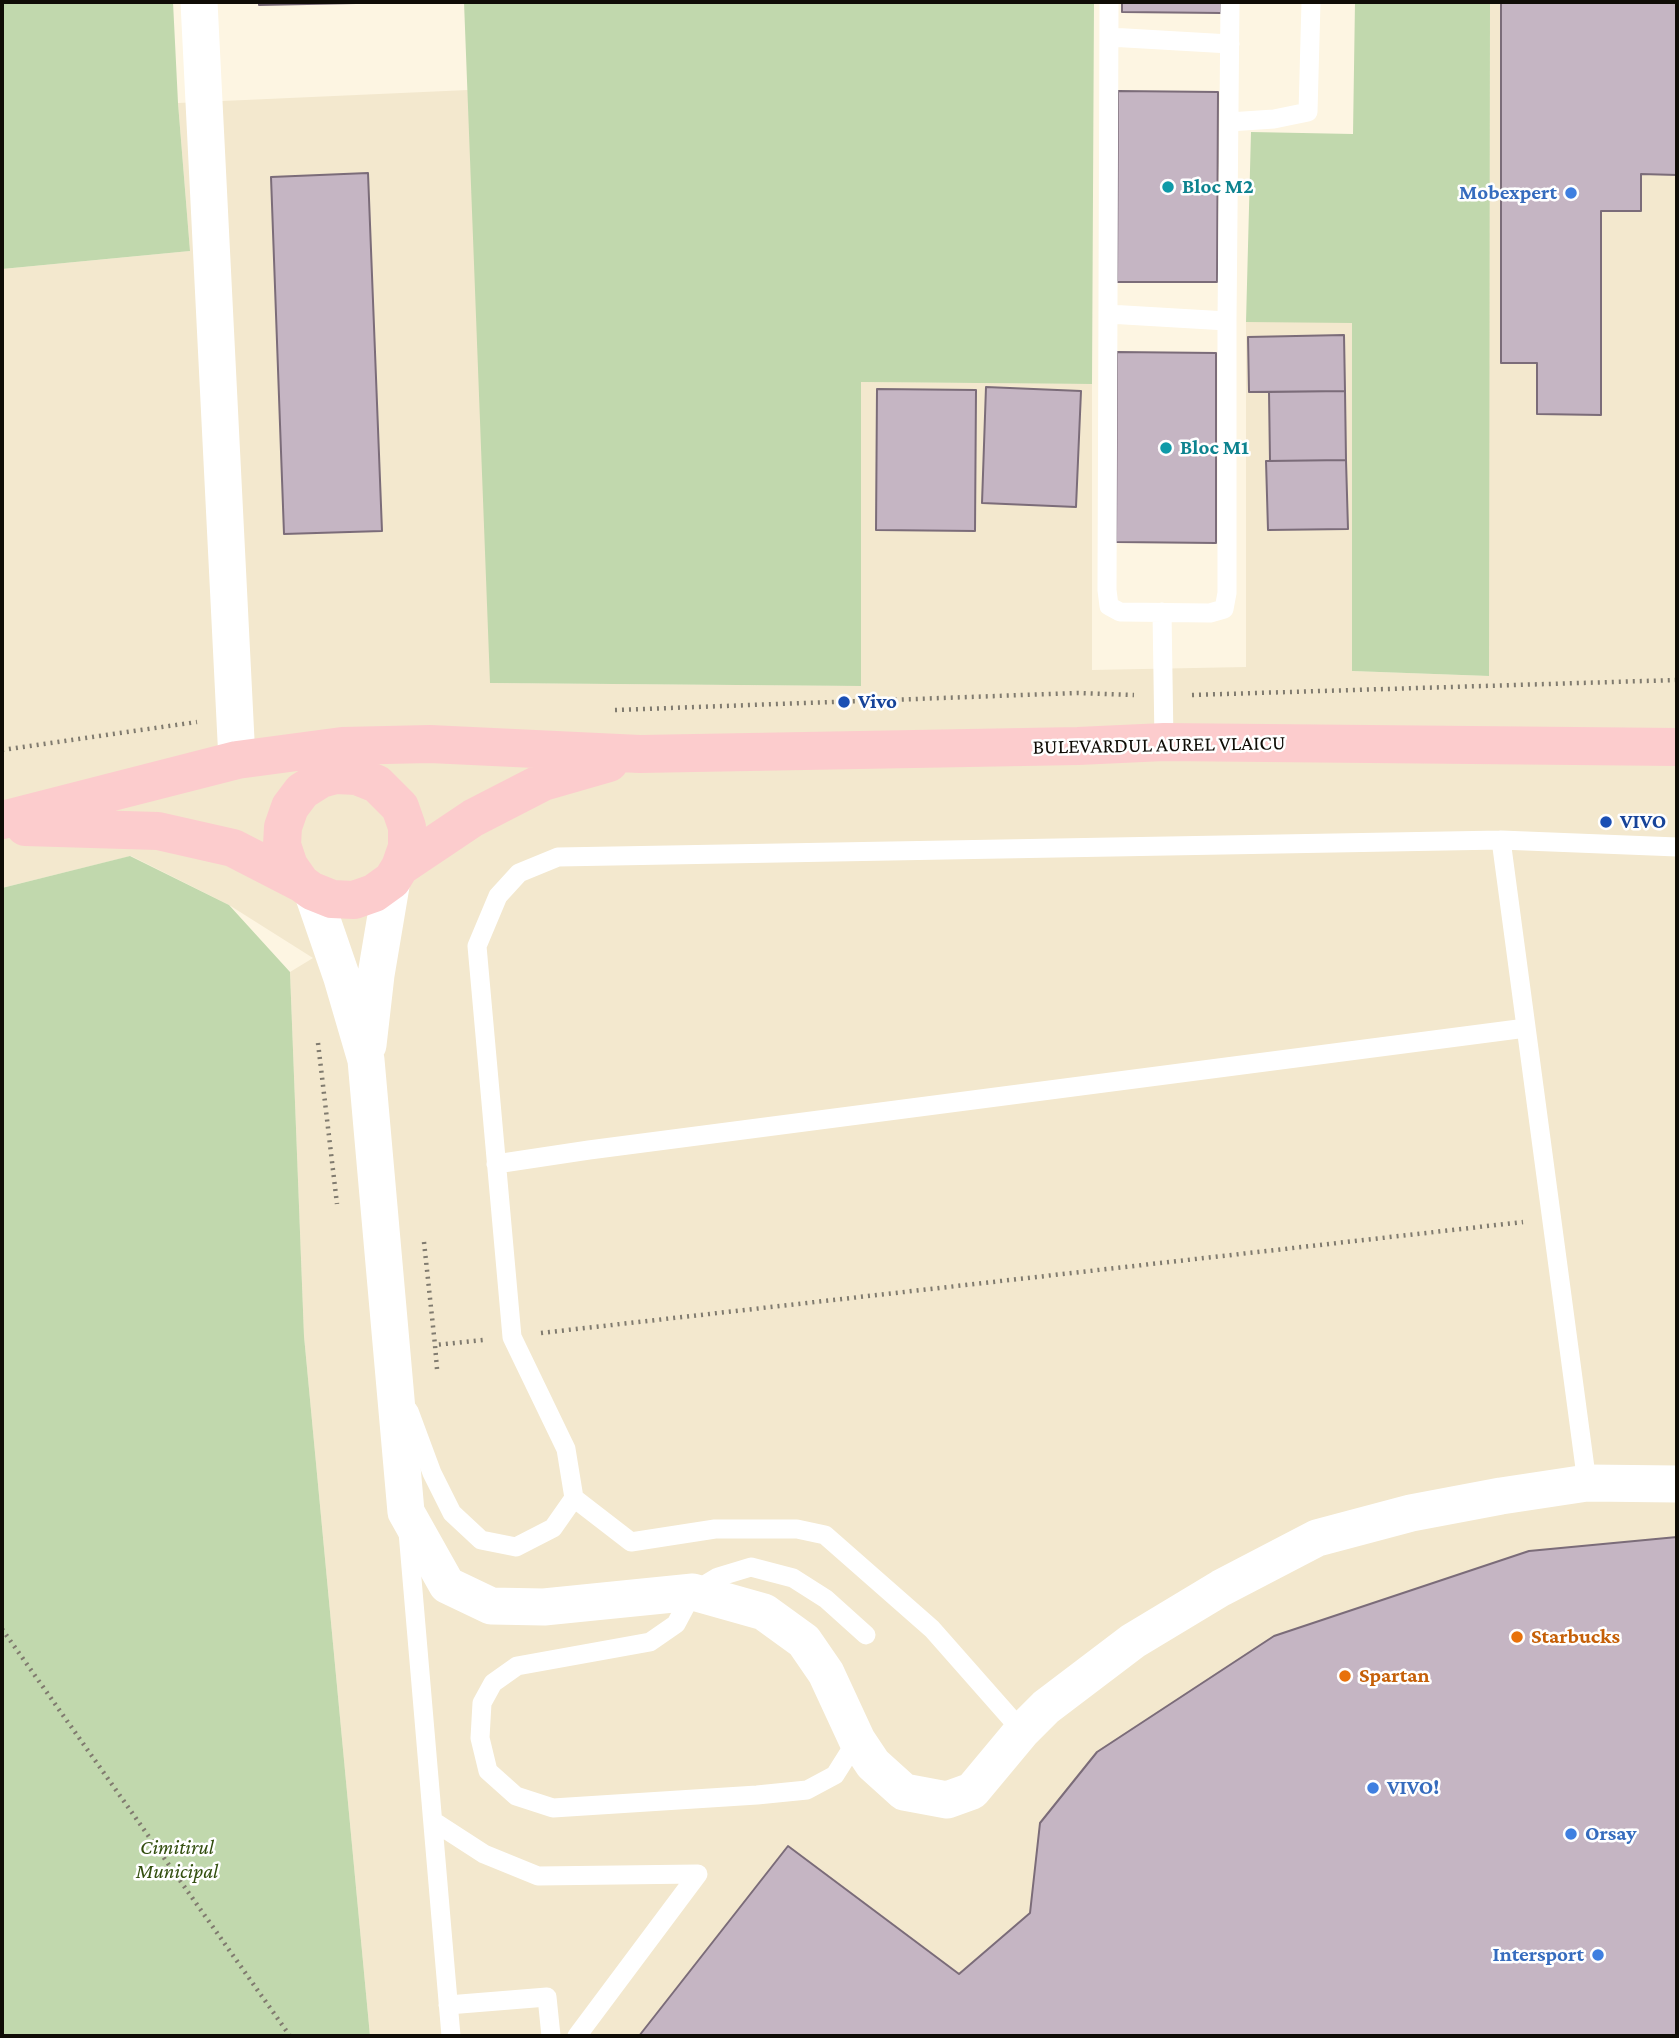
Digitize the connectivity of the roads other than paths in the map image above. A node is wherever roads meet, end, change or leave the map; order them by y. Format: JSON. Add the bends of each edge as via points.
{"nodes":[{"id":1,"x":199,"y":2,"type":"edge"},
{"id":2,"x":1110,"y":2,"type":"edge"},
{"id":3,"x":1230,"y":2,"type":"edge"},
{"id":4,"x":1311,"y":2,"type":"edge"},
{"id":5,"x":1110,"y":37,"type":"junction"},
{"id":6,"x":1230,"y":44,"type":"junction"},
{"id":7,"x":1229,"y":122,"type":"junction"},
{"id":8,"x":1108,"y":314,"type":"junction"},
{"id":9,"x":1227,"y":321,"type":"junction"},
{"id":10,"x":1162,"y":612,"type":"junction"},
{"id":11,"x":1164,"y":743,"type":"junction"},
{"id":12,"x":430,"y":744,"type":"junction"},
{"id":13,"x":1677,"y":747,"type":"edge"},
{"id":14,"x":640,"y":754,"type":"junction"},
{"id":15,"x":237,"y":760,"type":"junction"},
{"id":16,"x":377,"y":784,"type":"junction"},
{"id":17,"x":302,"y":791,"type":"junction"},
{"id":18,"x":2,"y":820,"type":"edge"},
{"id":19,"x":2,"y":826,"type":"edge"},
{"id":20,"x":1501,"y":840,"type":"junction"},
{"id":21,"x":1677,"y":847,"type":"edge"},
{"id":22,"x":396,"y":874,"type":"junction"},
{"id":23,"x":307,"y":887,"type":"junction"},
{"id":24,"x":1526,"y":1028,"type":"junction"},
{"id":25,"x":366,"y":1060,"type":"junction"},
{"id":26,"x":496,"y":1164,"type":"junction"},
{"id":27,"x":395,"y":1373,"type":"junction"},
{"id":28,"x":1587,"y":1483,"type":"junction"},
{"id":29,"x":1677,"y":1484,"type":"edge"},
{"id":30,"x":574,"y":1497,"type":"junction"},
{"id":31,"x":406,"y":1512,"type":"junction"},
{"id":32,"x":693,"y":1592,"type":"junction"},
{"id":33,"x":866,"y":1635,"type":"dead end"},
{"id":34,"x":1022,"y":1731,"type":"junction"},
{"id":35,"x":857,"y":1741,"type":"junction"},
{"id":36,"x":433,"y":1821,"type":"junction"},
{"id":37,"x":448,"y":2005,"type":"junction"},
{"id":38,"x":451,"y":2036,"type":"edge"},
{"id":39,"x":551,"y":2036,"type":"edge"},
{"id":40,"x":577,"y":2036,"type":"edge"}],
"edges":[{"from":1,"to":15,"type":"street"},
{"from":2,"to":5,"type":"lane"},
{"from":3,"to":6,"type":"lane"},
{"from":4,"to":7,"type":"lane","via":[[1308,112]]},
{"from":5,"to":6,"type":"lane"},
{"from":5,"to":8,"type":"lane"},
{"from":6,"to":7,"type":"lane"},
{"from":7,"to":9,"type":"lane"},
{"from":8,"to":9,"type":"lane"},
{"from":8,"to":10,"type":"lane","via":[[1109,606],[1120,612]]},
{"from":9,"to":10,"type":"lane","via":[[1224,609]]},
{"from":10,"to":11,"type":"lane"},
{"from":11,"to":13,"type":"main road","name":"BULEVARDUL AUREL VLAICU"},
{"from":11,"to":14,"type":"main road","name":"BULEVARDUL AUREL VLAICU"},
{"from":12,"to":14,"type":"main road","name":"BULEVARDUL AUREL VLAICU"},
{"from":12,"to":15,"type":"main road","name":"BULEVARDUL AUREL VLAICU","via":[[342,746]]},
{"from":12,"to":16,"type":"main road"},
{"from":14,"to":22,"type":"main road","name":"BULEVARDUL AUREL VLAICU","via":[[543,782],[473,818]]},
{"from":15,"to":17,"type":"main road"},
{"from":15,"to":18,"type":"main road","name":"BULEVARDUL AUREL VLAICU"},
{"from":16,"to":17,"type":"main road","via":[[357,776],[335,775]]},
{"from":16,"to":22,"type":"main road","via":[[400,807],[407,827],[407,847]]},
{"from":17,"to":23,"type":"main road","via":[[290,807],[282,845],[289,866]]},
{"from":19,"to":23,"type":"main road","name":"BULEVARDUL AUREL VLAICU","via":[[158,831],[233,848]]},
{"from":20,"to":21,"type":"lane"},
{"from":20,"to":24,"type":"lane"},
{"from":20,"to":26,"type":"lane","via":[[558,858],[519,873],[498,896],[477,946]]},
{"from":22,"to":23,"type":"main road","name":"BULEVARDUL AUREL VLAICU","via":[[374,893],[354,900],[332,899]]},
{"from":22,"to":25,"type":"street","via":[[376,975]]},
{"from":23,"to":25,"type":"street","via":[[342,978]]},
{"from":24,"to":26,"type":"lane"},
{"from":24,"to":28,"type":"lane"},
{"from":25,"to":27,"type":"street"},
{"from":26,"to":30,"type":"lane","via":[[512,1337],[566,1449]]},
{"from":27,"to":30,"type":"lane","via":[[452,1513],[481,1540],[516,1547],[553,1528]]},
{"from":27,"to":31,"type":"street"},
{"from":28,"to":29,"type":"street"},
{"from":28,"to":34,"type":"street","via":[[1411,1513],[1317,1538],[1133,1641],[1046,1707]]},
{"from":30,"to":34,"type":"lane","via":[[631,1542],[715,1530],[797,1529],[825,1535],[932,1629]]},
{"from":31,"to":32,"type":"street","via":[[447,1585],[491,1606],[544,1607]]},
{"from":31,"to":36,"type":"lane"},
{"from":32,"to":33,"type":"lane","via":[[718,1577],[751,1567],[793,1578],[826,1599]]},
{"from":32,"to":35,"type":"street","via":[[764,1612],[804,1641],[826,1673]]},
{"from":32,"to":35,"type":"lane","via":[[676,1624],[650,1642],[517,1666],[493,1683],[481,1715],[480,1738],[488,1771],[516,1796],[553,1808],[757,1795],[807,1790],[835,1775]]},
{"from":34,"to":35,"type":"street","via":[[972,1791],[947,1800],[904,1792],[873,1764]]},
{"from":36,"to":37,"type":"lane"},
{"from":36,"to":40,"type":"lane","via":[[484,1854],[538,1876],[698,1874]]},
{"from":37,"to":38,"type":"lane"},
{"from":37,"to":39,"type":"lane","via":[[547,1997]]}]}
